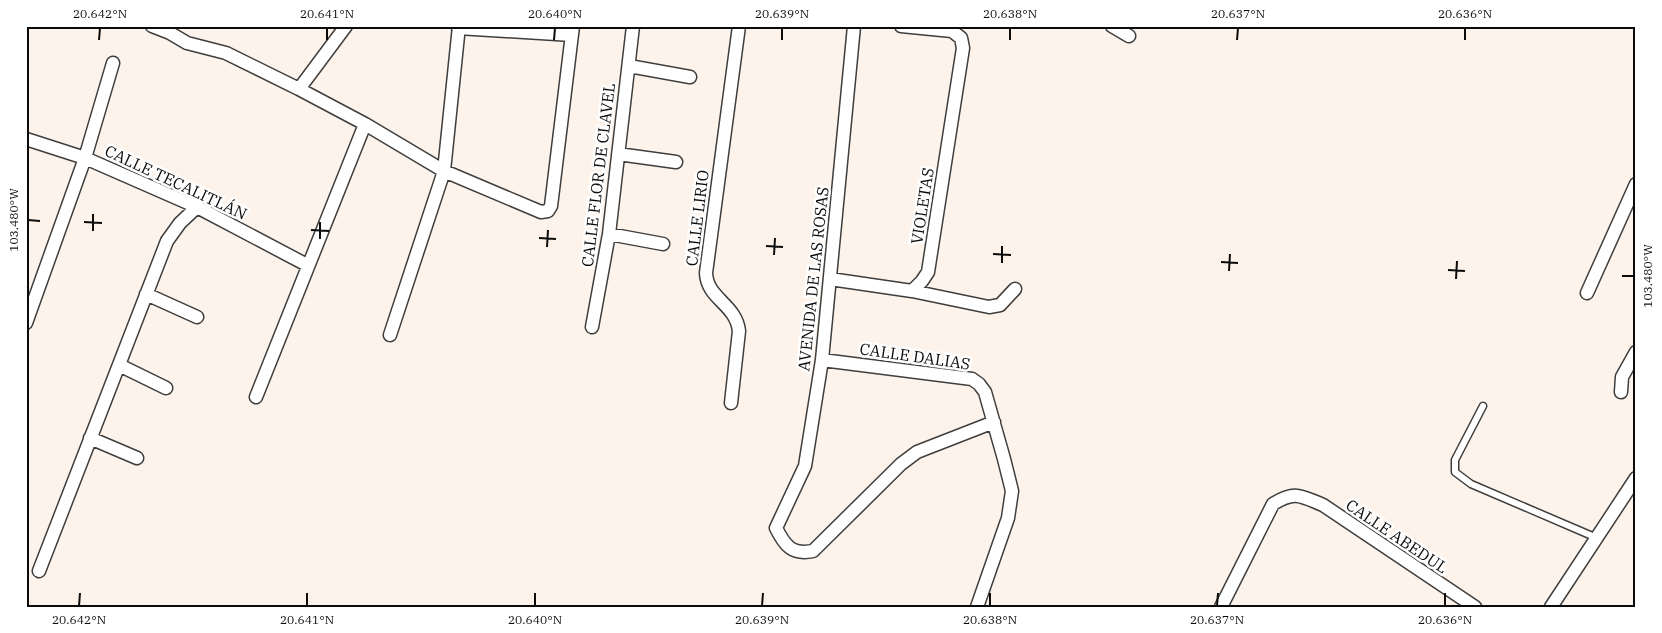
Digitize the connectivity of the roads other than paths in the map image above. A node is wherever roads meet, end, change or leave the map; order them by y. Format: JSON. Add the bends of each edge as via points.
{"nodes":[{"id":1,"x":152,"y":26,"type":"edge"},
{"id":2,"x":346,"y":26,"type":"edge"},
{"id":3,"x":633,"y":26,"type":"edge"},
{"id":4,"x":739,"y":26,"type":"edge"},
{"id":5,"x":854,"y":26,"type":"edge"},
{"id":6,"x":901,"y":26,"type":"edge"},
{"id":7,"x":1112,"y":26,"type":"edge"},
{"id":8,"x":458,"y":27,"type":"edge"},
{"id":9,"x":171,"y":29,"type":"edge"},
{"id":10,"x":573,"y":30,"type":"edge"},
{"id":11,"x":1129,"y":36,"type":"dead end"},
{"id":12,"x":113,"y":63,"type":"dead end"},
{"id":13,"x":629,"y":66,"type":"junction"},
{"id":14,"x":690,"y":76,"type":"dead end"},
{"id":15,"x":299,"y":89,"type":"junction"},
{"id":16,"x":365,"y":124,"type":"junction"},
{"id":17,"x":26,"y":139,"type":"edge"},
{"id":18,"x":618,"y":154,"type":"junction"},
{"id":19,"x":85,"y":158,"type":"junction"},
{"id":20,"x":676,"y":162,"type":"dead end"},
{"id":21,"x":444,"y":171,"type":"junction"},
{"id":22,"x":1636,"y":184,"type":"edge"},
{"id":23,"x":197,"y":207,"type":"junction"},
{"id":24,"x":609,"y":234,"type":"junction"},
{"id":25,"x":663,"y":244,"type":"dead end"},
{"id":26,"x":307,"y":265,"type":"junction"},
{"id":27,"x":830,"y":279,"type":"junction"},
{"id":28,"x":1015,"y":289,"type":"dead end"},
{"id":29,"x":912,"y":291,"type":"junction"},
{"id":30,"x":1587,"y":293,"type":"dead end"},
{"id":31,"x":146,"y":294,"type":"junction"},
{"id":32,"x":197,"y":318,"type":"dead end"},
{"id":33,"x":26,"y":323,"type":"edge"},
{"id":34,"x":592,"y":326,"type":"dead end"},
{"id":35,"x":390,"y":335,"type":"dead end"},
{"id":36,"x":1636,"y":352,"type":"edge"},
{"id":37,"x":822,"y":360,"type":"junction"},
{"id":38,"x":119,"y":365,"type":"junction"},
{"id":39,"x":166,"y":388,"type":"dead end"},
{"id":40,"x":1621,"y":392,"type":"dead end"},
{"id":41,"x":256,"y":397,"type":"dead end"},
{"id":42,"x":731,"y":403,"type":"dead end"},
{"id":43,"x":1483,"y":406,"type":"dead end"},
{"id":44,"x":994,"y":422,"type":"junction"},
{"id":45,"x":90,"y":438,"type":"junction"},
{"id":46,"x":137,"y":458,"type":"dead end"},
{"id":47,"x":1636,"y":478,"type":"edge"},
{"id":48,"x":1597,"y":538,"type":"junction"},
{"id":49,"x":39,"y":571,"type":"dead end"},
{"id":50,"x":1468,"y":605,"type":"edge"},
{"id":51,"x":977,"y":607,"type":"edge"},
{"id":52,"x":1221,"y":607,"type":"edge"},
{"id":53,"x":1551,"y":607,"type":"edge"}],
"edges":[{"from":1,"to":9,"type":"street"},
{"from":2,"to":15,"type":"street"},
{"from":3,"to":13,"type":"street","name":"CALLE FLOR DE CLAVEL"},
{"from":4,"to":42,"type":"street","name":"CALLE LIRIO","via":[[706,273],[706,283],[730,309],[740,331]]},
{"from":5,"to":27,"type":"street","name":"AVENIDA DE LAS ROSAS"},
{"from":6,"to":29,"type":"street","name":"VIOLETAS","via":[[952,31],[961,38],[963,48],[928,272]]},
{"from":7,"to":11,"type":"street"},
{"from":8,"to":10,"type":"street"},
{"from":8,"to":21,"type":"street"},
{"from":9,"to":15,"type":"street","via":[[187,43],[226,54]]},
{"from":10,"to":21,"type":"street","via":[[548,211],[541,212]]},
{"from":12,"to":19,"type":"street"},
{"from":13,"to":14,"type":"street"},
{"from":13,"to":18,"type":"street","name":"CALLE FLOR DE CLAVEL"},
{"from":15,"to":16,"type":"street"},
{"from":16,"to":21,"type":"street"},
{"from":16,"to":26,"type":"street"},
{"from":17,"to":19,"type":"street","name":"CALLE TECALITLÁN"},
{"from":18,"to":20,"type":"street"},
{"from":18,"to":24,"type":"street","name":"CALLE FLOR DE CLAVEL"},
{"from":19,"to":23,"type":"street","name":"CALLE TECALITLÁN"},
{"from":19,"to":33,"type":"street"},
{"from":21,"to":35,"type":"street"},
{"from":22,"to":30,"type":"street"},
{"from":23,"to":26,"type":"street","name":"CALLE TECALITLÁN"},
{"from":23,"to":31,"type":"street","via":[[167,241]]},
{"from":24,"to":25,"type":"street"},
{"from":24,"to":34,"type":"street","name":"CALLE FLOR DE CLAVEL"},
{"from":26,"to":41,"type":"street"},
{"from":27,"to":29,"type":"street"},
{"from":27,"to":37,"type":"street","name":"AVENIDA DE LAS ROSAS"},
{"from":28,"to":29,"type":"street","via":[[1000,305],[989,307]]},
{"from":31,"to":32,"type":"street"},
{"from":31,"to":38,"type":"street"},
{"from":36,"to":40,"type":"street","via":[[1622,377]]},
{"from":37,"to":44,"type":"street","name":"CALLE DALIAS","via":[[972,379],[985,392]]},
{"from":37,"to":44,"type":"street","name":"AVENIDA DE LAS ROSAS","via":[[805,466],[776,528],[782,541],[794,552],[813,551],[917,452]]},
{"from":38,"to":39,"type":"street"},
{"from":38,"to":45,"type":"street"},
{"from":43,"to":48,"type":"lane","via":[[1455,460],[1455,472],[1472,484]]},
{"from":44,"to":51,"type":"street","name":"CALLE DALIAS","via":[[1012,491],[1008,518]]},
{"from":45,"to":46,"type":"street"},
{"from":45,"to":49,"type":"street"},
{"from":47,"to":48,"type":"street"},
{"from":48,"to":53,"type":"street"},
{"from":50,"to":52,"type":"street","name":"CALLE ABEDUL","via":[[1323,506],[1299,495],[1285,496],[1273,504]]}]}
